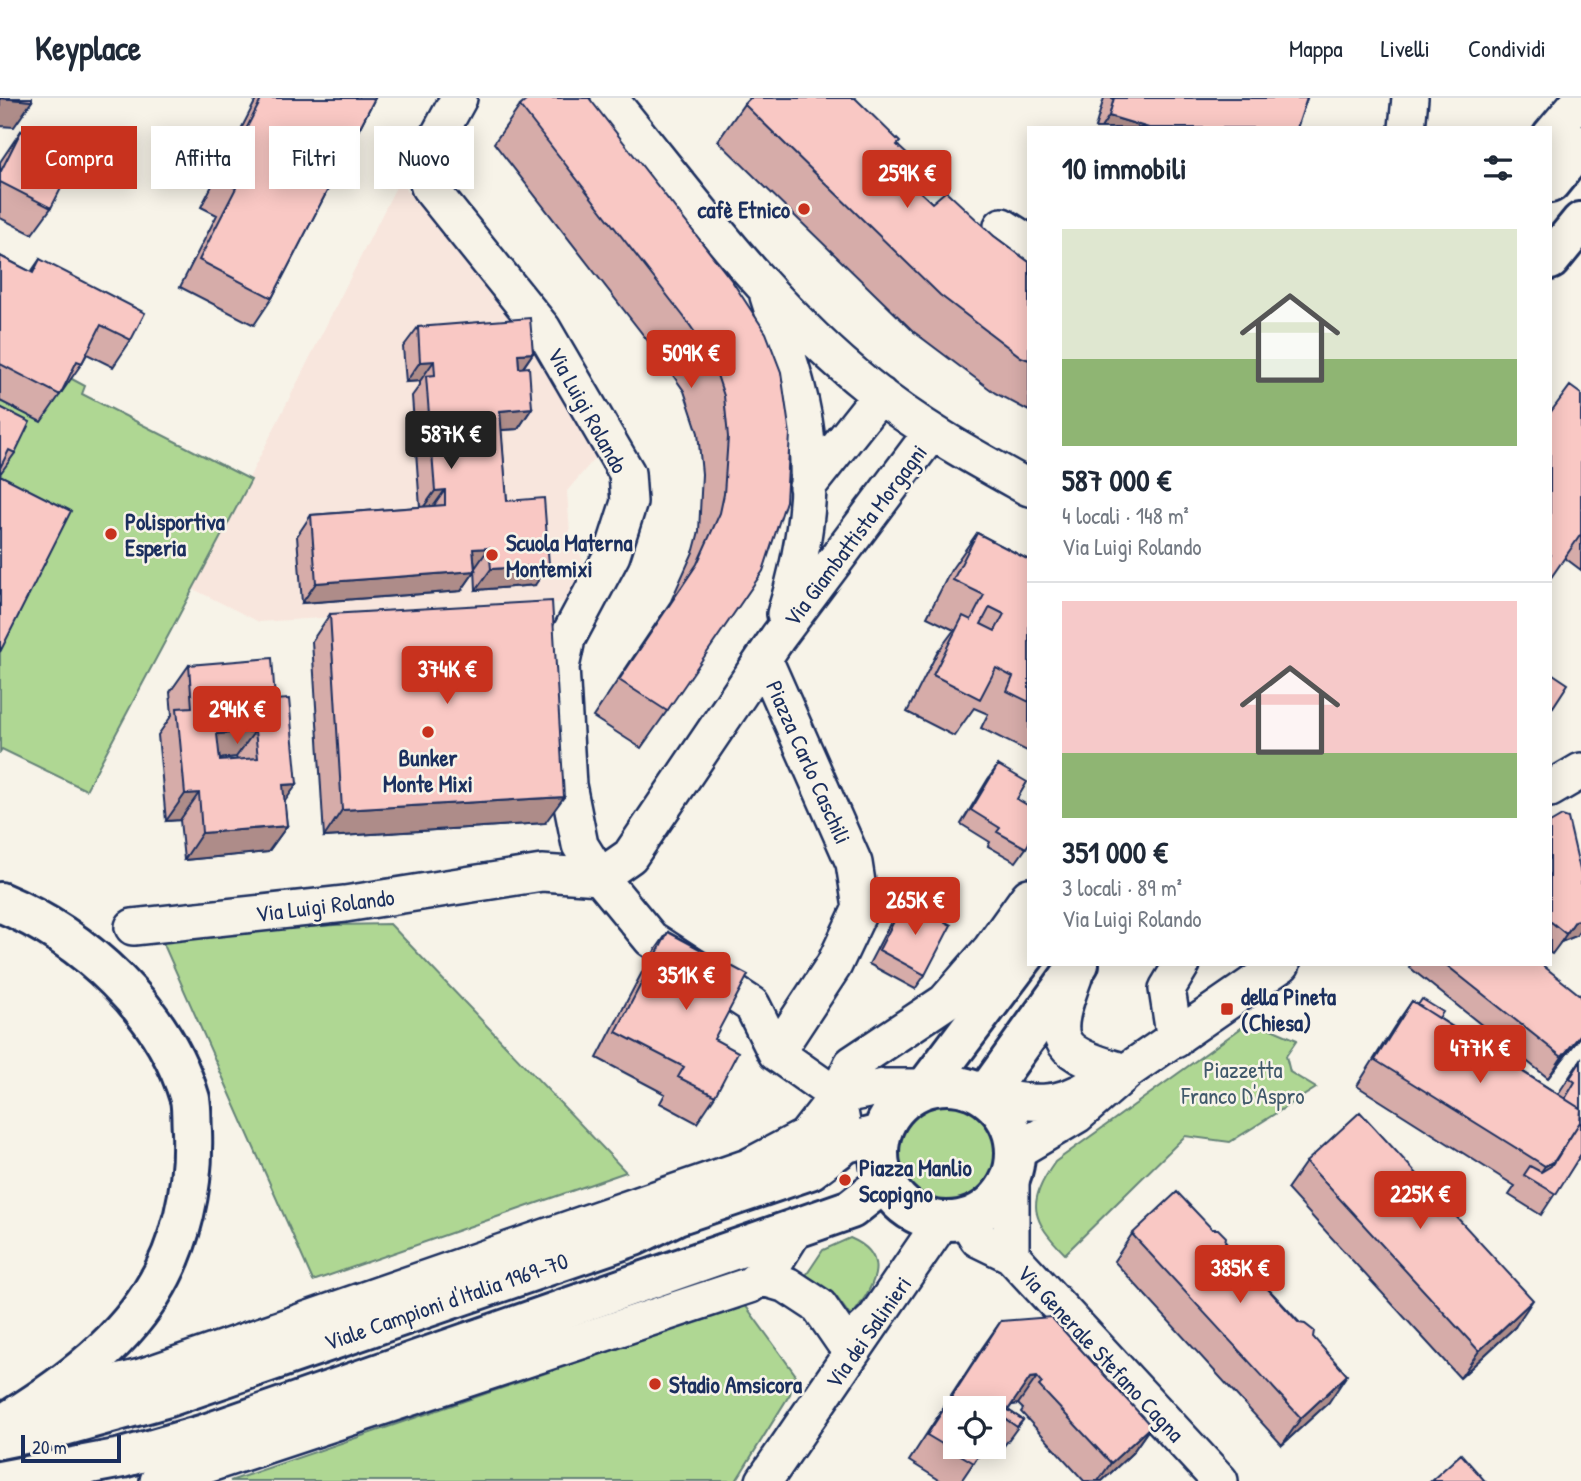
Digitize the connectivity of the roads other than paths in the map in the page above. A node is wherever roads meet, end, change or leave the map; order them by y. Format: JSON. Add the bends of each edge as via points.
{"nodes":[{"id":1,"x":459,"y":98,"type":"edge"},
{"id":2,"x":609,"y":98,"type":"edge"},
{"id":3,"x":1410,"y":98,"type":"edge"},
{"id":4,"x":1581,"y":99,"type":"edge"},
{"id":5,"x":1406,"y":126,"type":"edge"},
{"id":6,"x":1552,"y":134,"type":"edge"},
{"id":7,"x":1581,"y":145,"type":"edge"},
{"id":8,"x":1552,"y":181,"type":"edge"},
{"id":9,"x":1581,"y":222,"type":"edge"},
{"id":10,"x":1552,"y":258,"type":"edge"},
{"id":11,"x":766,"y":290,"type":"junction"},
{"id":12,"x":880,"y":396,"type":"junction"},
{"id":13,"x":931,"y":433,"type":"junction"},
{"id":14,"x":807,"y":487,"type":"junction"},
{"id":15,"x":1027,"y":487,"type":"edge"},
{"id":16,"x":771,"y":648,"type":"junction"},
{"id":17,"x":1581,"y":771,"type":"edge"},
{"id":18,"x":1552,"y":788,"type":"edge"},
{"id":19,"x":600,"y":877,"type":"junction"},
{"id":20,"x":1027,"y":899,"type":"edge"},
{"id":21,"x":0,"y":902,"type":"edge"},
{"id":22,"x":133,"y":927,"type":"dead end"},
{"id":23,"x":1027,"y":953,"type":"edge"},
{"id":24,"x":1077,"y":966,"type":"edge"},
{"id":25,"x":1078,"y":966,"type":"edge"},
{"id":26,"x":1181,"y":966,"type":"edge"},
{"id":27,"x":1279,"y":966,"type":"edge"},
{"id":28,"x":1175,"y":1040,"type":"junction"},
{"id":29,"x":776,"y":1053,"type":"junction"},
{"id":30,"x":1123,"y":1069,"type":"junction"},
{"id":31,"x":926,"y":1087,"type":"junction"},
{"id":32,"x":985,"y":1095,"type":"junction"},
{"id":33,"x":837,"y":1096,"type":"junction"},
{"id":34,"x":863,"y":1139,"type":"junction"},
{"id":35,"x":1014,"y":1164,"type":"junction"},
{"id":36,"x":884,"y":1183,"type":"junction"},
{"id":37,"x":796,"y":1228,"type":"junction"},
{"id":38,"x":944,"y":1231,"type":"junction"},
{"id":39,"x":1011,"y":1255,"type":"junction"},
{"id":40,"x":760,"y":1277,"type":"junction"},
{"id":41,"x":880,"y":1315,"type":"junction"},
{"id":42,"x":38,"y":1402,"type":"junction"},
{"id":43,"x":0,"y":1409,"type":"edge"},
{"id":44,"x":0,"y":1426,"type":"edge"},
{"id":45,"x":0,"y":1439,"type":"edge"},
{"id":46,"x":0,"y":1481,"type":"edge"},
{"id":47,"x":158,"y":1481,"type":"edge"},
{"id":48,"x":764,"y":1481,"type":"edge"},
{"id":49,"x":1220,"y":1481,"type":"edge"}],
"edges":[{"from":1,"to":19,"type":"street","name":"Via Luigi Rolando","via":[[423,164],[429,187],[543,329],[627,473],[629,502],[612,555],[568,639],[561,667],[568,785],[580,845]]},
{"from":2,"to":11,"type":"street"},
{"from":3,"to":5,"type":"street"},
{"from":4,"to":6,"type":"street"},
{"from":7,"to":8,"type":"main road"},
{"from":9,"to":10,"type":"main road"},
{"from":11,"to":12,"type":"street"},
{"from":11,"to":14,"type":"street","name":"Via Giambattista Morgagni","via":[[793,376],[807,444]]},
{"from":12,"to":13,"type":"street"},
{"from":12,"to":14,"type":"street"},
{"from":13,"to":15,"type":"street"},
{"from":13,"to":16,"type":"street","name":"Via Giambattista Morgagni"},
{"from":14,"to":16,"type":"street","name":"Via Giambattista Morgagni","via":[[796,577]]},
{"from":16,"to":19,"type":"street","name":"Via Giambattista Morgagni","via":[[630,856]]},
{"from":16,"to":29,"type":"street","name":"Piazza Carlo Caschili","via":[[854,863],[861,908],[834,964]]},
{"from":17,"to":18,"type":"street"},
{"from":19,"to":22,"type":"street","name":"Via Luigi Rolando","via":[[542,873],[345,904]]},
{"from":19,"to":29,"type":"street","name":"Via Luigi Rolando","via":[[651,939],[752,1005]]},
{"from":20,"to":33,"type":"street","via":[[945,1002],[852,1064]]},
{"from":21,"to":42,"type":"main road","via":[[25,912],[120,982],[152,1022],[190,1101],[194,1172],[180,1233],[151,1294],[104,1350]]},
{"from":23,"to":31,"type":"main road"},
{"from":24,"to":32,"type":"main road"},
{"from":25,"to":30,"type":"street","via":[[1060,1019],[1061,1038],[1076,1055]]},
{"from":26,"to":28,"type":"street","via":[[1167,989]]},
{"from":27,"to":28,"type":"street"},
{"from":28,"to":30,"type":"street"},
{"from":29,"to":33,"type":"street","name":"Via Luigi Rolando"},
{"from":30,"to":32,"type":"street","via":[[1055,1103]]},
{"from":30,"to":35,"type":"street","via":[[1077,1115]]},
{"from":31,"to":32,"type":"main road","via":[[949,1084]]},
{"from":31,"to":33,"type":"street","via":[[884,1087]]},
{"from":31,"to":34,"type":"main road","via":[[905,1098]]},
{"from":32,"to":35,"type":"main road","via":[[1010,1125]]},
{"from":33,"to":34,"type":"street"},
{"from":33,"to":42,"type":"street","via":[[805,1137],[748,1167],[141,1377]]},
{"from":34,"to":36,"type":"main road","via":[[878,1156]]},
{"from":34,"to":45,"type":"main road","name":"Viale Campioni d'Italia 1969-70","via":[[810,1170],[677,1215],[621,1241],[165,1398]]},
{"from":35,"to":38,"type":"main road","via":[[997,1199]]},
{"from":35,"to":39,"type":"street","name":"Via Generale Stefano Cagna"},
{"from":36,"to":37,"type":"main road","name":"Viale Campioni d'Italia 1969-70","via":[[851,1209]]},
{"from":36,"to":38,"type":"main road","via":[[897,1201]]},
{"from":37,"to":40,"type":"street","via":[[785,1250]]},
{"from":37,"to":46,"type":"main road","name":"Viale Campioni d'Italia 1969-70","via":[[205,1434],[122,1458]]},
{"from":38,"to":39,"type":"street","name":"Via Generale Stefano Cagna","via":[[978,1239]]},
{"from":38,"to":41,"type":"street","name":"Via dei Salinieri"},
{"from":39,"to":49,"type":"street","name":"Via Generale Stefano Cagna"},
{"from":40,"to":41,"type":"street","via":[[787,1285],[818,1306],[843,1341],[857,1336]]},
{"from":40,"to":47,"type":"street","via":[[738,1289]]},
{"from":41,"to":48,"type":"street","name":"Via dei Salinieri"},
{"from":42,"to":43,"type":"street"},
{"from":42,"to":44,"type":"main road"}]}
